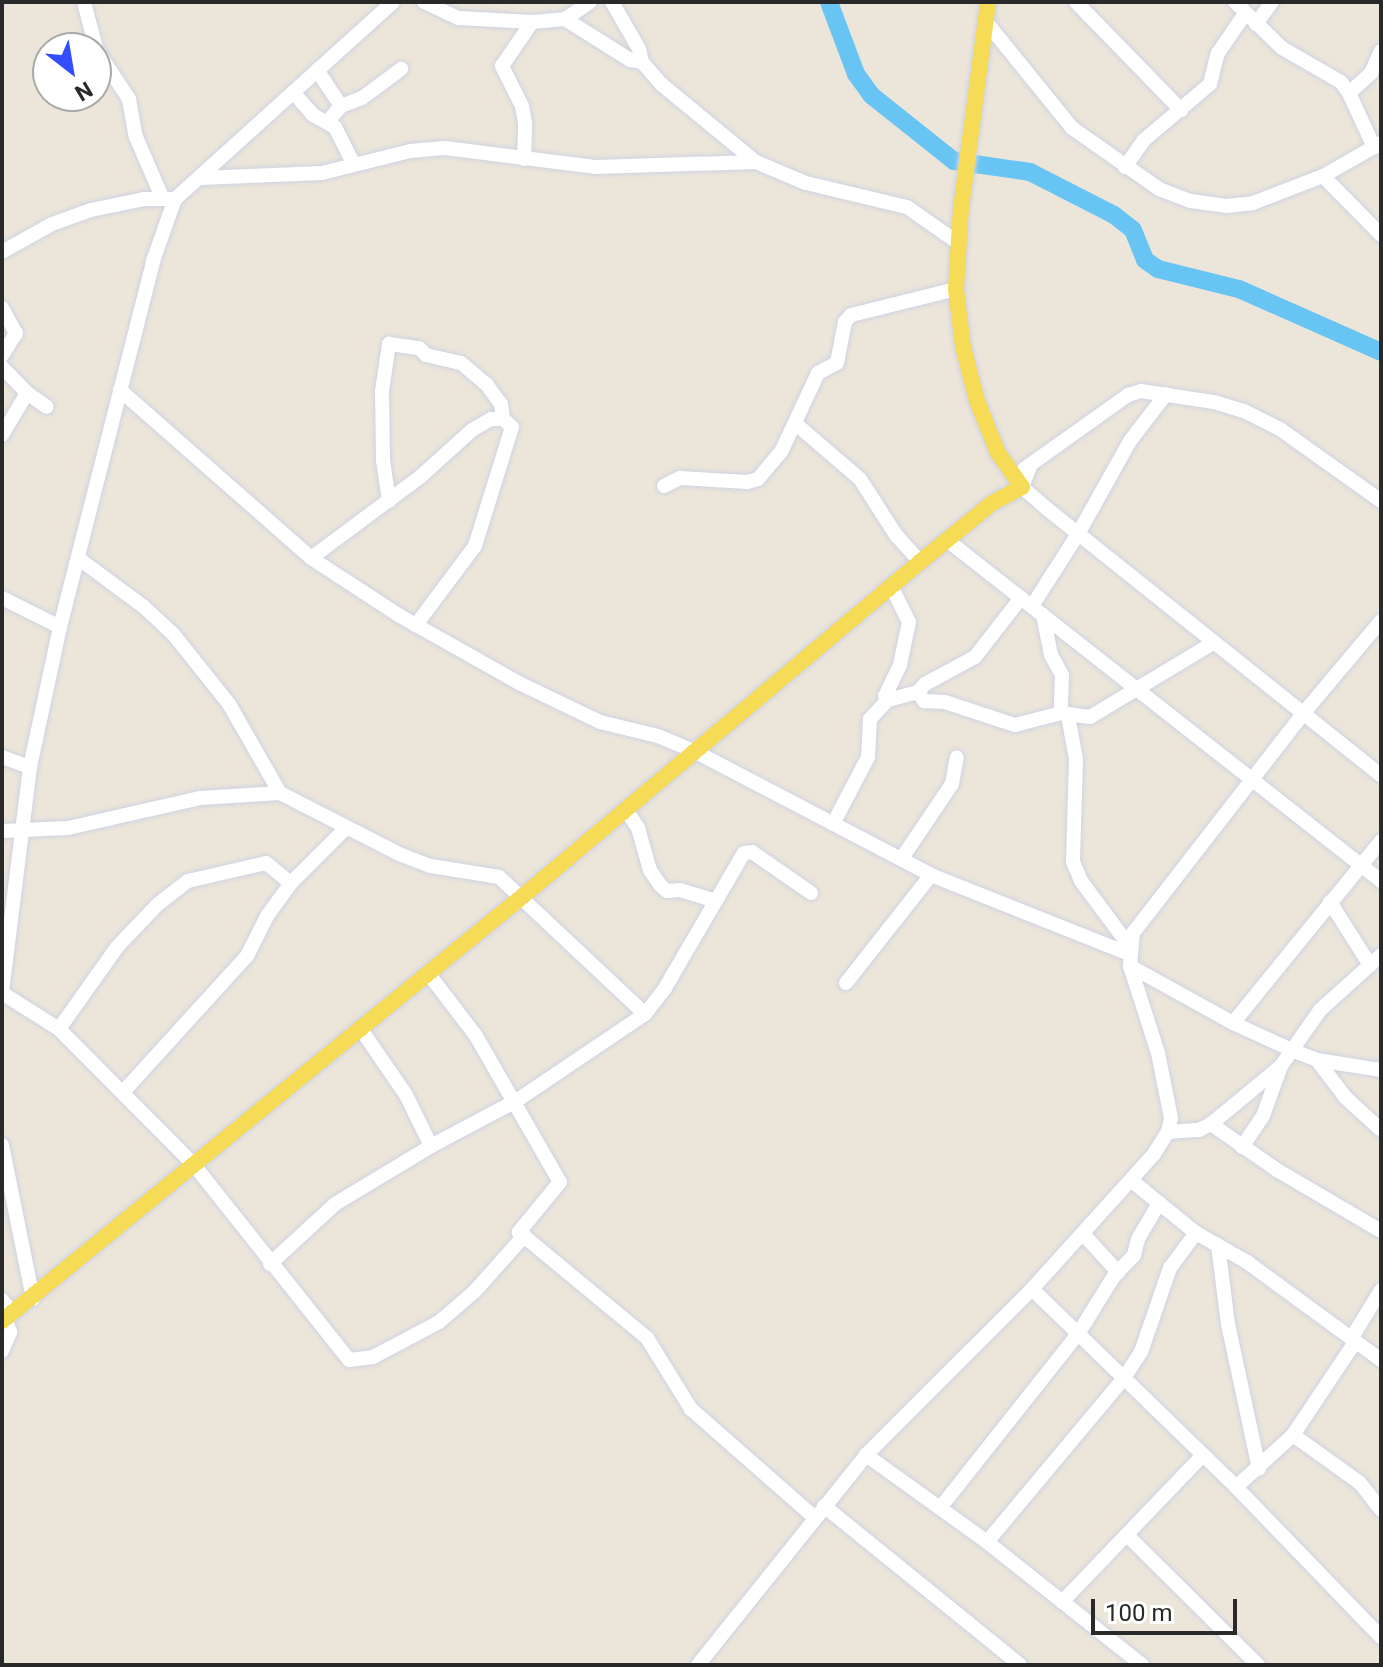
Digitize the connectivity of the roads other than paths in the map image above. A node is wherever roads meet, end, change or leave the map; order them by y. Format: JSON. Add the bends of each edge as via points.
{"nodes":[{"id":1,"x":84,"y":2,"type":"edge"},
{"id":2,"x":393,"y":2,"type":"edge"},
{"id":3,"x":424,"y":2,"type":"edge"},
{"id":4,"x":590,"y":2,"type":"edge"},
{"id":5,"x":612,"y":2,"type":"edge"},
{"id":6,"x":988,"y":2,"type":"edge"},
{"id":7,"x":1076,"y":2,"type":"edge"},
{"id":8,"x":1272,"y":2,"type":"edge"},
{"id":9,"x":1245,"y":13,"type":"edge"},
{"id":10,"x":565,"y":19,"type":"junction"},
{"id":11,"x":532,"y":22,"type":"junction"},
{"id":12,"x":987,"y":23,"type":"junction"},
{"id":13,"x":92,"y":32,"type":"edge"},
{"id":14,"x":1381,"y":51,"type":"edge"},
{"id":15,"x":642,"y":62,"type":"junction"},
{"id":16,"x":401,"y":69,"type":"dead end"},
{"id":17,"x":317,"y":70,"type":"junction"},
{"id":18,"x":112,"y":73,"type":"edge"},
{"id":19,"x":293,"y":92,"type":"junction"},
{"id":20,"x":1349,"y":93,"type":"junction"},
{"id":21,"x":341,"y":106,"type":"junction"},
{"id":22,"x":1181,"y":110,"type":"junction"},
{"id":23,"x":328,"y":121,"type":"junction"},
{"id":24,"x":1377,"y":145,"type":"edge"},
{"id":25,"x":524,"y":159,"type":"junction"},
{"id":26,"x":756,"y":162,"type":"junction"},
{"id":27,"x":354,"y":165,"type":"junction"},
{"id":28,"x":1125,"y":167,"type":"junction"},
{"id":29,"x":1323,"y":176,"type":"junction"},
{"id":30,"x":200,"y":178,"type":"junction"},
{"id":31,"x":168,"y":198,"type":"junction"},
{"id":32,"x":1381,"y":235,"type":"edge"},
{"id":33,"x":957,"y":242,"type":"junction"},
{"id":34,"x":2,"y":252,"type":"edge"},
{"id":35,"x":956,"y":289,"type":"junction"},
{"id":36,"x":2,"y":308,"type":"edge"},
{"id":37,"x":2,"y":355,"type":"edge"},
{"id":38,"x":2,"y":367,"type":"edge"},
{"id":39,"x":120,"y":390,"type":"junction"},
{"id":40,"x":27,"y":393,"type":"junction"},
{"id":41,"x":1166,"y":394,"type":"junction"},
{"id":42,"x":47,"y":407,"type":"dead end"},
{"id":43,"x":503,"y":419,"type":"junction"},
{"id":44,"x":796,"y":424,"type":"junction"},
{"id":45,"x":2,"y":435,"type":"edge"},
{"id":46,"x":1030,"y":467,"type":"junction"},
{"id":47,"x":1010,"y":474,"type":"junction"},
{"id":48,"x":664,"y":486,"type":"dead end"},
{"id":49,"x":1022,"y":487,"type":"junction"},
{"id":50,"x":389,"y":501,"type":"junction"},
{"id":51,"x":1381,"y":501,"type":"edge"},
{"id":52,"x":992,"y":503,"type":"junction"},
{"id":53,"x":1078,"y":534,"type":"junction"},
{"id":54,"x":947,"y":540,"type":"junction"},
{"id":55,"x":78,"y":558,"type":"junction"},
{"id":56,"x":311,"y":558,"type":"junction"},
{"id":57,"x":920,"y":562,"type":"junction"},
{"id":58,"x":891,"y":586,"type":"junction"},
{"id":59,"x":2,"y":598,"type":"edge"},
{"id":60,"x":1032,"y":606,"type":"junction"},
{"id":61,"x":1381,"y":621,"type":"edge"},
{"id":62,"x":416,"y":625,"type":"junction"},
{"id":63,"x":60,"y":627,"type":"junction"},
{"id":64,"x":1213,"y":643,"type":"junction"},
{"id":65,"x":1139,"y":690,"type":"junction"},
{"id":66,"x":918,"y":692,"type":"junction"},
{"id":67,"x":888,"y":700,"type":"junction"},
{"id":68,"x":1064,"y":714,"type":"junction"},
{"id":69,"x":1302,"y":715,"type":"junction"},
{"id":70,"x":696,"y":752,"type":"junction"},
{"id":71,"x":2,"y":757,"type":"edge"},
{"id":72,"x":957,"y":757,"type":"dead end"},
{"id":73,"x":30,"y":767,"type":"junction"},
{"id":74,"x":1381,"y":775,"type":"edge"},
{"id":75,"x":1251,"y":781,"type":"junction"},
{"id":76,"x":280,"y":793,"type":"junction"},
{"id":77,"x":626,"y":810,"type":"junction"},
{"id":78,"x":833,"y":824,"type":"junction"},
{"id":79,"x":346,"y":828,"type":"junction"},
{"id":80,"x":2,"y":831,"type":"edge"},
{"id":81,"x":21,"y":831,"type":"junction"},
{"id":82,"x":1381,"y":841,"type":"edge"},
{"id":83,"x":902,"y":858,"type":"junction"},
{"id":84,"x":1361,"y":865,"type":"junction"},
{"id":85,"x":931,"y":875,"type":"junction"},
{"id":86,"x":1381,"y":881,"type":"edge"},
{"id":87,"x":291,"y":883,"type":"junction"},
{"id":88,"x":811,"y":893,"type":"dead end"},
{"id":89,"x":523,"y":896,"type":"junction"},
{"id":90,"x":715,"y":901,"type":"junction"},
{"id":91,"x":1330,"y":902,"type":"junction"},
{"id":92,"x":1130,"y":956,"type":"junction"},
{"id":93,"x":1375,"y":960,"type":"edge"},
{"id":94,"x":428,"y":973,"type":"junction"},
{"id":95,"x":846,"y":983,"type":"dead end"},
{"id":96,"x":2,"y":992,"type":"edge"},
{"id":97,"x":645,"y":1014,"type":"junction"},
{"id":98,"x":1233,"y":1023,"type":"junction"},
{"id":99,"x":360,"y":1028,"type":"junction"},
{"id":100,"x":59,"y":1029,"type":"junction"},
{"id":101,"x":1294,"y":1051,"type":"junction"},
{"id":102,"x":1317,"y":1060,"type":"junction"},
{"id":103,"x":1281,"y":1066,"type":"junction"},
{"id":104,"x":1381,"y":1070,"type":"edge"},
{"id":105,"x":124,"y":1091,"type":"junction"},
{"id":106,"x":516,"y":1101,"type":"junction"},
{"id":107,"x":1211,"y":1124,"type":"junction"},
{"id":108,"x":1381,"y":1130,"type":"edge"},
{"id":109,"x":1168,"y":1132,"type":"junction"},
{"id":110,"x":2,"y":1145,"type":"edge"},
{"id":111,"x":431,"y":1146,"type":"junction"},
{"id":112,"x":1242,"y":1147,"type":"junction"},
{"id":113,"x":194,"y":1165,"type":"junction"},
{"id":114,"x":1132,"y":1181,"type":"junction"},
{"id":115,"x":1159,"y":1203,"type":"junction"},
{"id":116,"x":1381,"y":1231,"type":"edge"},
{"id":117,"x":1196,"y":1233,"type":"junction"},
{"id":118,"x":1083,"y":1234,"type":"junction"},
{"id":119,"x":524,"y":1236,"type":"junction"},
{"id":120,"x":1218,"y":1245,"type":"junction"},
{"id":121,"x":270,"y":1264,"type":"junction"},
{"id":122,"x":1118,"y":1272,"type":"junction"},
{"id":123,"x":1032,"y":1289,"type":"junction"},
{"id":124,"x":1381,"y":1290,"type":"edge"},
{"id":125,"x":33,"y":1299,"type":"junction"},
{"id":126,"x":6,"y":1313,"type":"edge"},
{"id":127,"x":1078,"y":1334,"type":"junction"},
{"id":128,"x":1353,"y":1340,"type":"junction"},
{"id":129,"x":2,"y":1351,"type":"edge"},
{"id":130,"x":1381,"y":1360,"type":"edge"},
{"id":131,"x":1124,"y":1378,"type":"junction"},
{"id":132,"x":1293,"y":1435,"type":"junction"},
{"id":133,"x":866,"y":1455,"type":"junction"},
{"id":134,"x":1203,"y":1455,"type":"junction"},
{"id":135,"x":1259,"y":1469,"type":"junction"},
{"id":136,"x":1236,"y":1487,"type":"junction"},
{"id":137,"x":940,"y":1508,"type":"junction"},
{"id":138,"x":1381,"y":1510,"type":"edge"},
{"id":139,"x":819,"y":1512,"type":"junction"},
{"id":140,"x":1127,"y":1535,"type":"junction"},
{"id":141,"x":987,"y":1542,"type":"junction"},
{"id":142,"x":1062,"y":1602,"type":"junction"},
{"id":143,"x":1381,"y":1637,"type":"edge"},
{"id":144,"x":698,"y":1665,"type":"edge"},
{"id":145,"x":1020,"y":1665,"type":"edge"},
{"id":146,"x":1142,"y":1665,"type":"edge"},
{"id":147,"x":1258,"y":1665,"type":"edge"}],
"edges":[{"from":1,"to":13,"type":"street"},
{"from":2,"to":17,"type":"street"},
{"from":3,"to":11,"type":"street","via":[[459,18]]},
{"from":4,"to":10,"type":"street"},
{"from":5,"to":15,"type":"street"},
{"from":6,"to":12,"type":"main road"},
{"from":7,"to":22,"type":"street"},
{"from":8,"to":9,"type":"street"},
{"from":9,"to":20,"type":"street","via":[[1282,48],[1341,82]]},
{"from":9,"to":22,"type":"street","via":[[1218,53],[1210,84]]},
{"from":10,"to":11,"type":"street"},
{"from":10,"to":15,"type":"street","via":[[630,60]]},
{"from":11,"to":25,"type":"street","via":[[502,66],[522,106]]},
{"from":12,"to":28,"type":"street","via":[[1072,128]]},
{"from":12,"to":33,"type":"main road"},
{"from":14,"to":20,"type":"street","via":[[1371,73]]},
{"from":15,"to":26,"type":"street","via":[[678,101]]},
{"from":16,"to":21,"type":"street","via":[[362,98]]},
{"from":17,"to":19,"type":"street"},
{"from":17,"to":21,"type":"street"},
{"from":18,"to":31,"type":"street","via":[[129,99],[136,137]]},
{"from":19,"to":23,"type":"street","via":[[313,115]]},
{"from":19,"to":30,"type":"street"},
{"from":20,"to":24,"type":"street"},
{"from":21,"to":23,"type":"street"},
{"from":22,"to":28,"type":"street","via":[[1144,140]]},
{"from":23,"to":27,"type":"street"},
{"from":24,"to":29,"type":"street"},
{"from":25,"to":26,"type":"street","via":[[595,167]]},
{"from":25,"to":27,"type":"street","via":[[445,148]]},
{"from":26,"to":33,"type":"street","via":[[806,183],[907,207]]},
{"from":27,"to":30,"type":"street","via":[[322,173]]},
{"from":28,"to":29,"type":"street","via":[[1159,189],[1226,206],[1253,203]]},
{"from":29,"to":32,"type":"street"},
{"from":30,"to":31,"type":"street"},
{"from":31,"to":34,"type":"street","via":[[91,210]]},
{"from":31,"to":39,"type":"street"},
{"from":33,"to":35,"type":"main road"},
{"from":35,"to":44,"type":"street","via":[[851,315],[837,363],[818,373]]},
{"from":35,"to":47,"type":"main road","via":[[969,375]]},
{"from":36,"to":37,"type":"street","via":[[16,333]]},
{"from":38,"to":40,"type":"street"},
{"from":39,"to":55,"type":"street"},
{"from":39,"to":56,"type":"street"},
{"from":40,"to":42,"type":"street"},
{"from":40,"to":45,"type":"street"},
{"from":41,"to":46,"type":"street","via":[[1128,395]]},
{"from":41,"to":51,"type":"street","via":[[1244,411],[1280,429]]},
{"from":41,"to":53,"type":"street","via":[[1130,441]]},
{"from":43,"to":50,"type":"street","via":[[491,419],[472,430]]},
{"from":43,"to":50,"type":"street","via":[[494,394],[461,363],[389,344],[382,391]]},
{"from":43,"to":62,"type":"street","via":[[512,427],[475,546]]},
{"from":44,"to":48,"type":"street","via":[[758,479],[680,478]]},
{"from":44,"to":57,"type":"street","via":[[860,479]]},
{"from":46,"to":47,"type":"street"},
{"from":46,"to":49,"type":"street"},
{"from":47,"to":49,"type":"main road"},
{"from":47,"to":52,"type":"main road"},
{"from":49,"to":52,"type":"main road"},
{"from":49,"to":53,"type":"street"},
{"from":50,"to":56,"type":"street"},
{"from":52,"to":54,"type":"main road"},
{"from":53,"to":60,"type":"street"},
{"from":53,"to":64,"type":"street"},
{"from":54,"to":57,"type":"main road"},
{"from":54,"to":60,"type":"street"},
{"from":55,"to":63,"type":"street"},
{"from":55,"to":76,"type":"street","via":[[174,635],[229,704]]},
{"from":56,"to":62,"type":"street"},
{"from":57,"to":58,"type":"main road"},
{"from":58,"to":67,"type":"street","via":[[909,622]]},
{"from":58,"to":70,"type":"main road"},
{"from":59,"to":63,"type":"street"},
{"from":60,"to":65,"type":"street"},
{"from":60,"to":66,"type":"street","via":[[986,646]]},
{"from":60,"to":68,"type":"street","via":[[1062,675]]},
{"from":61,"to":69,"type":"street"},
{"from":62,"to":70,"type":"street","via":[[562,707]]},
{"from":63,"to":73,"type":"street"},
{"from":64,"to":65,"type":"street"},
{"from":64,"to":69,"type":"street"},
{"from":65,"to":68,"type":"street","via":[[1097,715]]},
{"from":65,"to":75,"type":"street"},
{"from":66,"to":67,"type":"street"},
{"from":66,"to":68,"type":"street","via":[[924,701],[945,702],[1015,725]]},
{"from":67,"to":78,"type":"street","via":[[870,719],[868,757]]},
{"from":68,"to":92,"type":"street","via":[[1076,759],[1073,862]]},
{"from":69,"to":74,"type":"street"},
{"from":69,"to":75,"type":"street"},
{"from":70,"to":77,"type":"main road"},
{"from":70,"to":78,"type":"street"},
{"from":71,"to":73,"type":"street"},
{"from":72,"to":83,"type":"street","via":[[952,784]]},
{"from":73,"to":81,"type":"street"},
{"from":75,"to":84,"type":"street"},
{"from":75,"to":92,"type":"street","via":[[1133,933]]},
{"from":76,"to":79,"type":"street"},
{"from":76,"to":81,"type":"street","via":[[200,798],[68,828]]},
{"from":77,"to":89,"type":"main road"},
{"from":77,"to":90,"type":"street","via":[[660,885]]},
{"from":78,"to":83,"type":"street"},
{"from":79,"to":87,"type":"street"},
{"from":79,"to":89,"type":"street","via":[[431,866],[499,877]]},
{"from":80,"to":81,"type":"street"},
{"from":81,"to":96,"type":"street"},
{"from":82,"to":84,"type":"street"},
{"from":83,"to":85,"type":"street"},
{"from":84,"to":86,"type":"street"},
{"from":84,"to":91,"type":"street"},
{"from":85,"to":92,"type":"street"},
{"from":85,"to":95,"type":"street"},
{"from":87,"to":100,"type":"street","via":[[266,863],[188,881],[117,947]]},
{"from":87,"to":105,"type":"street","via":[[247,956]]},
{"from":88,"to":90,"type":"street","via":[[752,852],[744,853]]},
{"from":89,"to":94,"type":"main road"},
{"from":89,"to":97,"type":"street"},
{"from":90,"to":97,"type":"street"},
{"from":91,"to":93,"type":"street"},
{"from":91,"to":98,"type":"street"},
{"from":92,"to":98,"type":"street"},
{"from":92,"to":109,"type":"street","via":[[1166,1086]]},
{"from":93,"to":101,"type":"street","via":[[1320,1010]]},
{"from":94,"to":99,"type":"main road"},
{"from":94,"to":106,"type":"street"},
{"from":96,"to":100,"type":"street"},
{"from":97,"to":106,"type":"street"},
{"from":98,"to":101,"type":"street"},
{"from":99,"to":111,"type":"street","via":[[406,1095]]},
{"from":99,"to":113,"type":"main road"},
{"from":100,"to":105,"type":"street"},
{"from":101,"to":102,"type":"street"},
{"from":101,"to":103,"type":"street"},
{"from":102,"to":104,"type":"street"},
{"from":102,"to":108,"type":"street","via":[[1346,1098]]},
{"from":103,"to":107,"type":"street"},
{"from":103,"to":112,"type":"street","via":[[1263,1116]]},
{"from":105,"to":113,"type":"street"},
{"from":106,"to":111,"type":"street"},
{"from":106,"to":119,"type":"street","via":[[560,1182],[519,1230]]},
{"from":107,"to":109,"type":"street"},
{"from":107,"to":112,"type":"street"},
{"from":109,"to":114,"type":"street"},
{"from":110,"to":125,"type":"street"},
{"from":111,"to":121,"type":"street","via":[[335,1204]]},
{"from":112,"to":116,"type":"street"},
{"from":113,"to":121,"type":"street"},
{"from":113,"to":125,"type":"main road"},
{"from":114,"to":115,"type":"street"},
{"from":114,"to":118,"type":"street"},
{"from":115,"to":117,"type":"street"},
{"from":115,"to":122,"type":"street","via":[[1134,1255]]},
{"from":117,"to":120,"type":"street"},
{"from":117,"to":131,"type":"street","via":[[1170,1268],[1141,1352]]},
{"from":118,"to":122,"type":"street"},
{"from":118,"to":123,"type":"street"},
{"from":119,"to":121,"type":"street","via":[[456,1310],[357,1362],[343,1356]]},
{"from":119,"to":139,"type":"street","via":[[647,1338],[691,1409]]},
{"from":120,"to":128,"type":"street"},
{"from":120,"to":135,"type":"street","via":[[1228,1324]]},
{"from":122,"to":127,"type":"street"},
{"from":123,"to":127,"type":"street"},
{"from":123,"to":133,"type":"street"},
{"from":124,"to":128,"type":"street"},
{"from":125,"to":126,"type":"main road"},
{"from":126,"to":129,"type":"street","via":[[10,1332]]},
{"from":127,"to":131,"type":"street"},
{"from":127,"to":137,"type":"street"},
{"from":128,"to":130,"type":"street"},
{"from":128,"to":132,"type":"street"},
{"from":131,"to":134,"type":"street"},
{"from":131,"to":141,"type":"street"},
{"from":132,"to":135,"type":"street"},
{"from":132,"to":138,"type":"street","via":[[1360,1483]]},
{"from":133,"to":137,"type":"street"},
{"from":133,"to":139,"type":"street"},
{"from":134,"to":136,"type":"street"},
{"from":134,"to":140,"type":"street"},
{"from":135,"to":136,"type":"street"},
{"from":136,"to":143,"type":"street"},
{"from":137,"to":141,"type":"street"},
{"from":139,"to":144,"type":"street"},
{"from":139,"to":145,"type":"street"},
{"from":140,"to":142,"type":"street"},
{"from":140,"to":147,"type":"street"},
{"from":141,"to":142,"type":"street"},
{"from":142,"to":146,"type":"street"}]}
